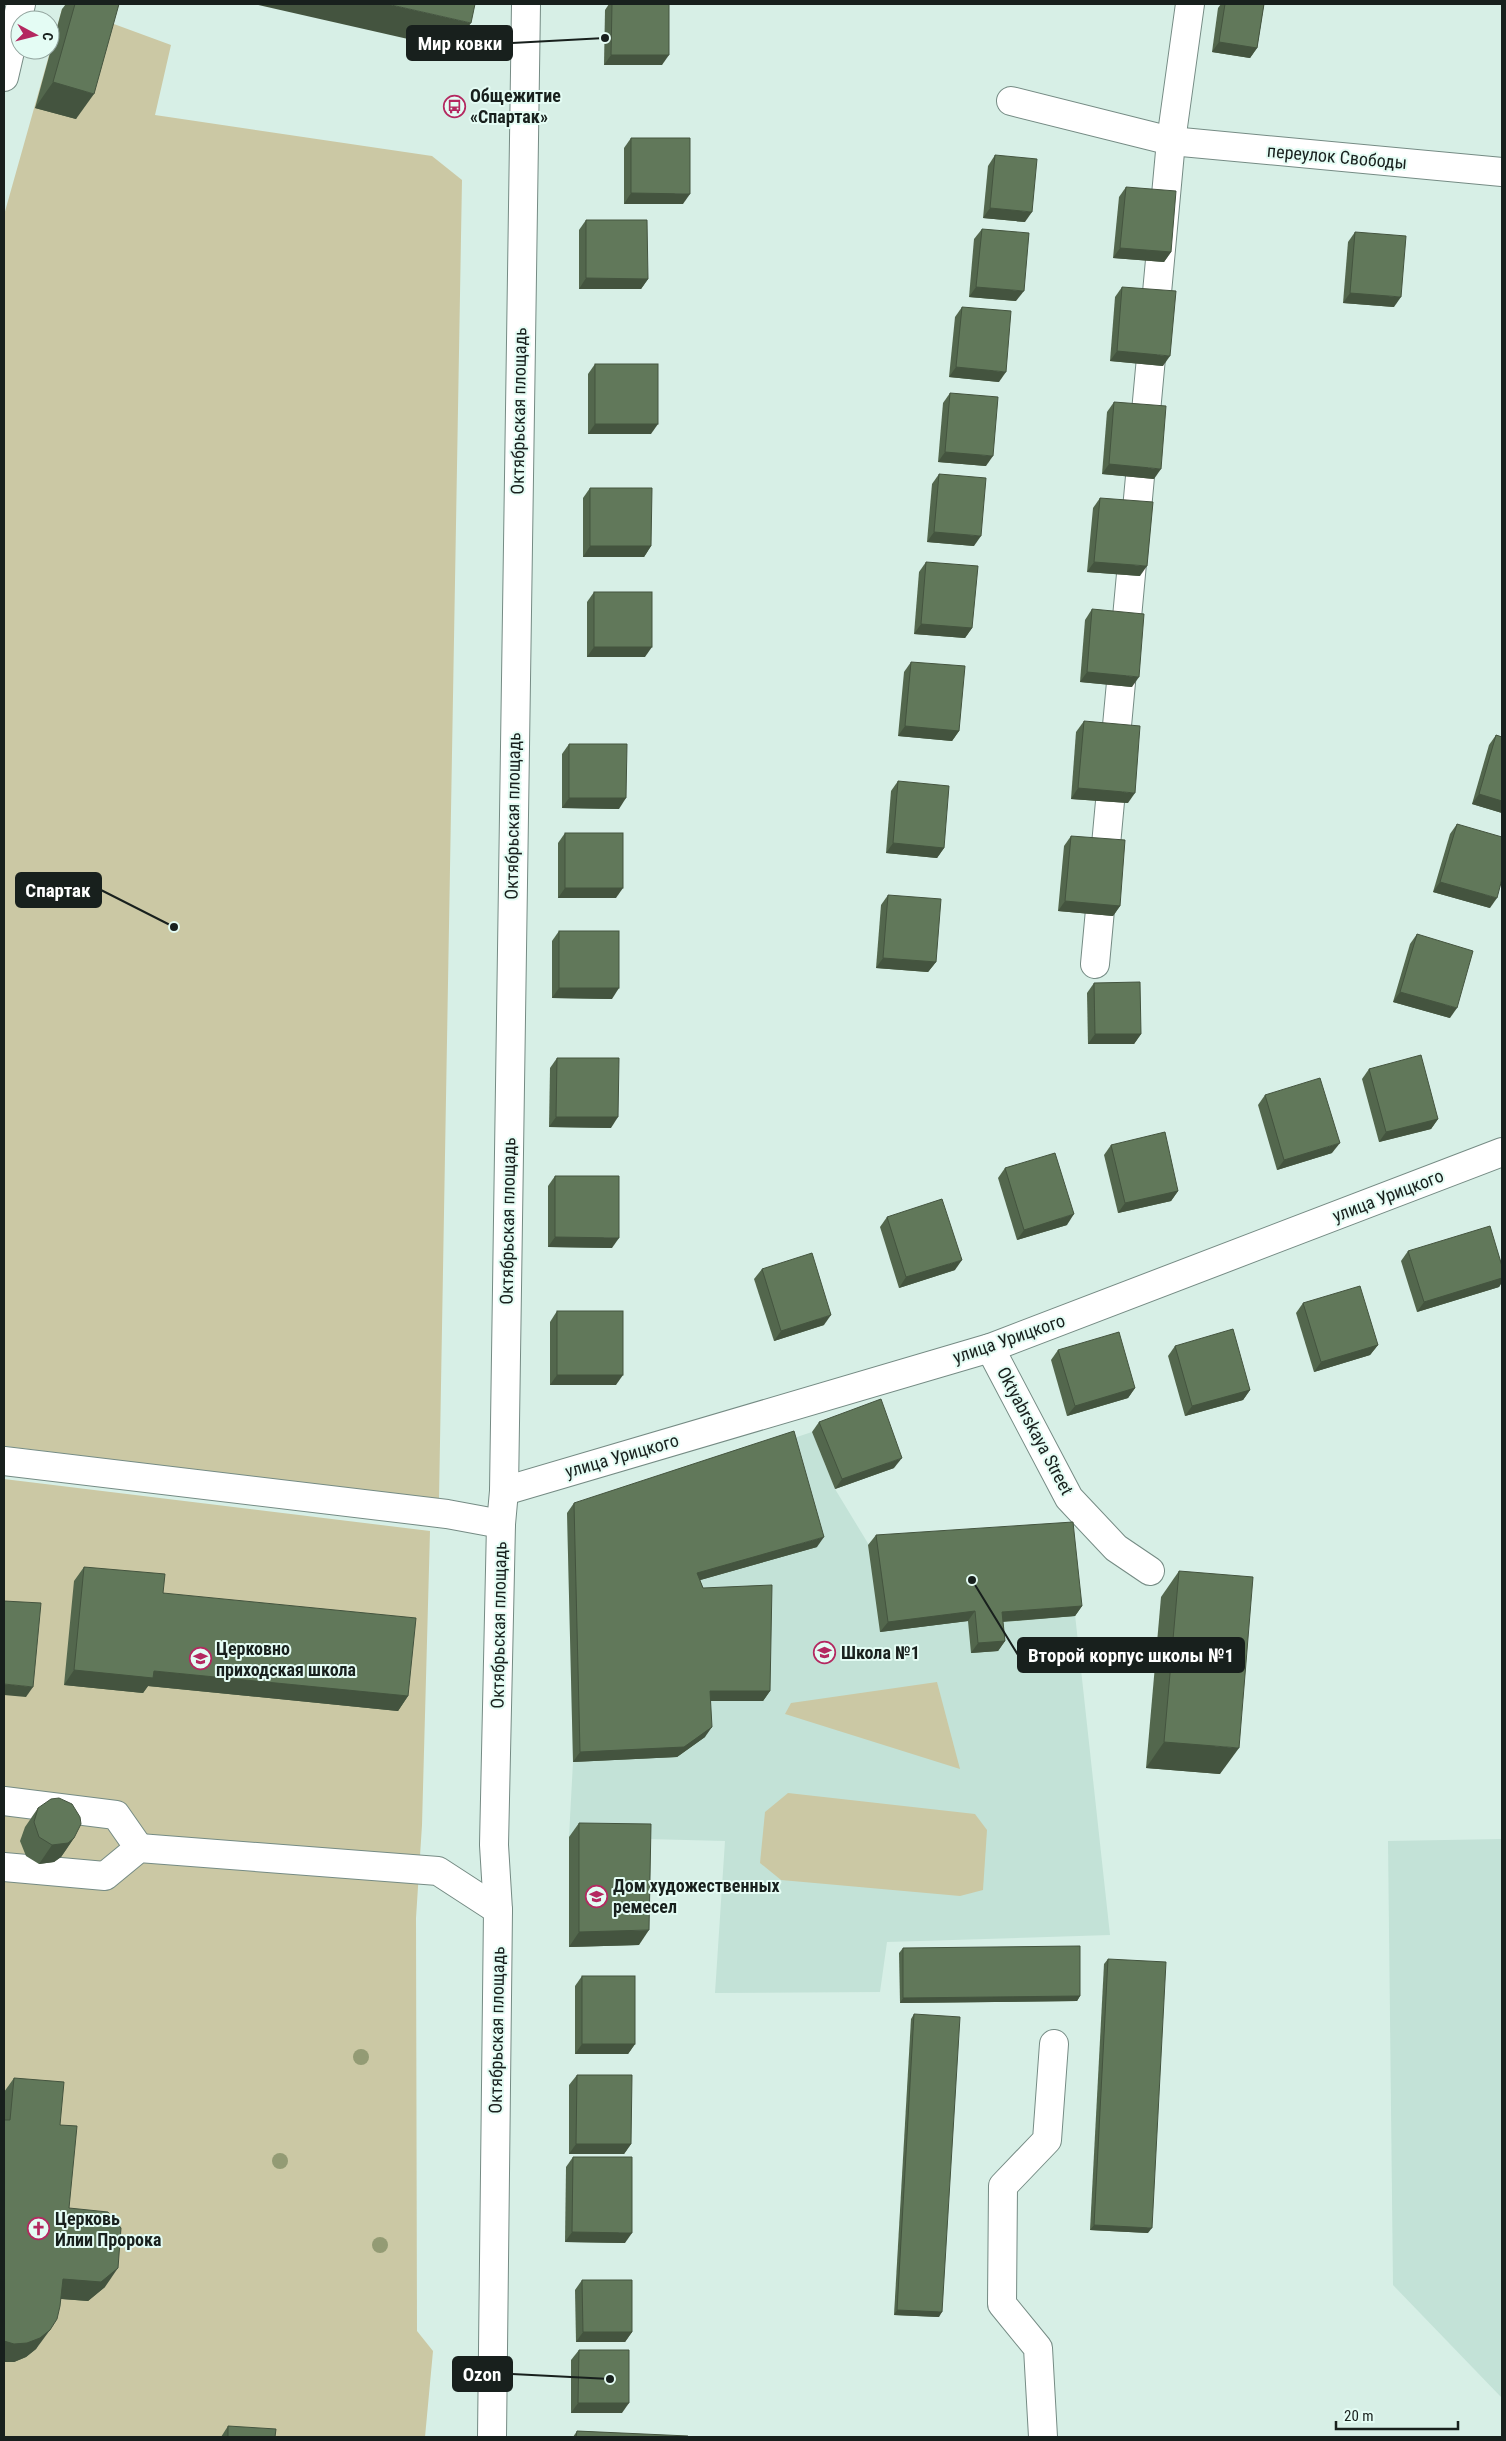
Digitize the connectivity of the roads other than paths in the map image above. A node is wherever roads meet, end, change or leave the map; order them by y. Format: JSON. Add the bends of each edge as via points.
{"nodes":[{"id":1,"x":21,"y":4,"type":"edge"},
{"id":2,"x":526,"y":4,"type":"edge"},
{"id":3,"x":1190,"y":4,"type":"edge"},
{"id":4,"x":4,"y":78,"type":"edge"},
{"id":5,"x":1011,"y":101,"type":"dead end"},
{"id":6,"x":1171,"y":141,"type":"junction"},
{"id":7,"x":1502,"y":172,"type":"edge"},
{"id":8,"x":1095,"y":964,"type":"dead end"},
{"id":9,"x":1502,"y":1152,"type":"edge"},
{"id":10,"x":990,"y":1348,"type":"junction"},
{"id":11,"x":4,"y":1461,"type":"edge"},
{"id":12,"x":504,"y":1490,"type":"junction"},
{"id":13,"x":501,"y":1524,"type":"junction"},
{"id":14,"x":1150,"y":1571,"type":"dead end"},
{"id":15,"x":4,"y":1801,"type":"edge"},
{"id":16,"x":138,"y":1848,"type":"junction"},
{"id":17,"x":4,"y":1867,"type":"edge"},
{"id":18,"x":498,"y":1910,"type":"junction"},
{"id":19,"x":1054,"y":2044,"type":"dead end"},
{"id":20,"x":492,"y":2437,"type":"edge"},
{"id":21,"x":1043,"y":2437,"type":"edge"}],
"edges":[{"from":1,"to":4,"type":"street"},
{"from":2,"to":12,"type":"street","name":"Октябрьская площадь"},
{"from":3,"to":6,"type":"street"},
{"from":5,"to":6,"type":"street","name":"переулок Свободы"},
{"from":6,"to":7,"type":"street","name":"переулок Свободы"},
{"from":6,"to":8,"type":"street"},
{"from":9,"to":10,"type":"street","name":"улица Урицкого"},
{"from":10,"to":12,"type":"street","name":"улица Урицкого"},
{"from":10,"to":14,"type":"street","name":"Oktyabrskaya Street","via":[[1069,1498],[1116,1548]]},
{"from":11,"to":13,"type":"street","via":[[447,1514]]},
{"from":12,"to":13,"type":"street","name":"Октябрьская площадь"},
{"from":13,"to":18,"type":"street","name":"Октябрьская площадь","via":[[494,1845]]},
{"from":15,"to":16,"type":"street","via":[[116,1815]]},
{"from":16,"to":17,"type":"street","via":[[105,1876]]},
{"from":16,"to":18,"type":"street","via":[[438,1871]]},
{"from":18,"to":20,"type":"street","name":"Октябрьская площадь"},
{"from":19,"to":21,"type":"street","via":[[1047,2140],[1003,2186],[1002,2304],[1038,2348]]}]}
